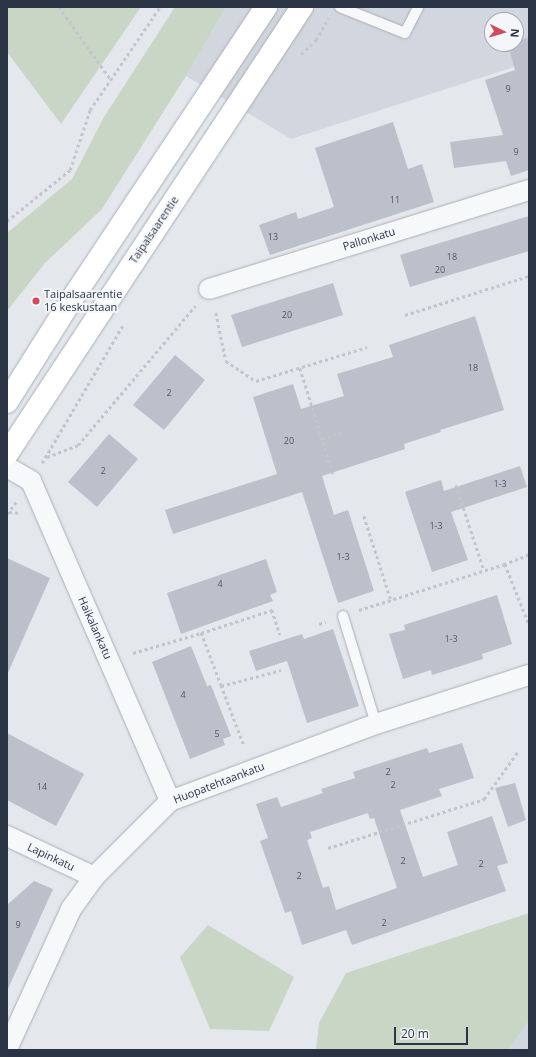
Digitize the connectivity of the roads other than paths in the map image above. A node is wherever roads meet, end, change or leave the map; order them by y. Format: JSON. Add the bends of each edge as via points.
{"nodes":[{"id":1,"x":266,"y":7,"type":"edge"},
{"id":2,"x":302,"y":7,"type":"edge"},
{"id":3,"x":340,"y":7,"type":"edge"},
{"id":4,"x":418,"y":7,"type":"edge"},
{"id":5,"x":529,"y":190,"type":"edge"},
{"id":6,"x":209,"y":288,"type":"road end"},
{"id":7,"x":7,"y":402,"type":"edge"},
{"id":8,"x":7,"y":454,"type":"edge"},
{"id":9,"x":7,"y":467,"type":"edge"},
{"id":10,"x":343,"y":616,"type":"road end"},
{"id":11,"x":529,"y":675,"type":"edge"},
{"id":12,"x":376,"y":724,"type":"junction"},
{"id":13,"x":170,"y":801,"type":"junction"},
{"id":14,"x":7,"y":836,"type":"edge"},
{"id":15,"x":94,"y":877,"type":"junction"},
{"id":16,"x":7,"y":1049,"type":"edge"}],
"edges":[{"from":1,"to":7,"type":"main road","via":[[68,305]]},
{"from":2,"to":8,"type":"main road","name":"Taipalsaarentie"},
{"from":3,"to":4,"type":"lane","via":[[405,33]]},
{"from":5,"to":6,"type":"street","name":"Pallonkatu"},
{"from":9,"to":13,"type":"street","name":"Haikalankatu","via":[[31,481]]},
{"from":10,"to":12,"type":"lane"},
{"from":11,"to":12,"type":"street","name":"Huopatehtaankatu"},
{"from":12,"to":13,"type":"street","name":"Huopatehtaankatu"},
{"from":13,"to":15,"type":"street","name":"Huopatehtaankatu"},
{"from":14,"to":15,"type":"street","name":"Lapinkatu"},
{"from":15,"to":16,"type":"street","name":"Huopatehtaankatu","via":[[71,909]]}]}
